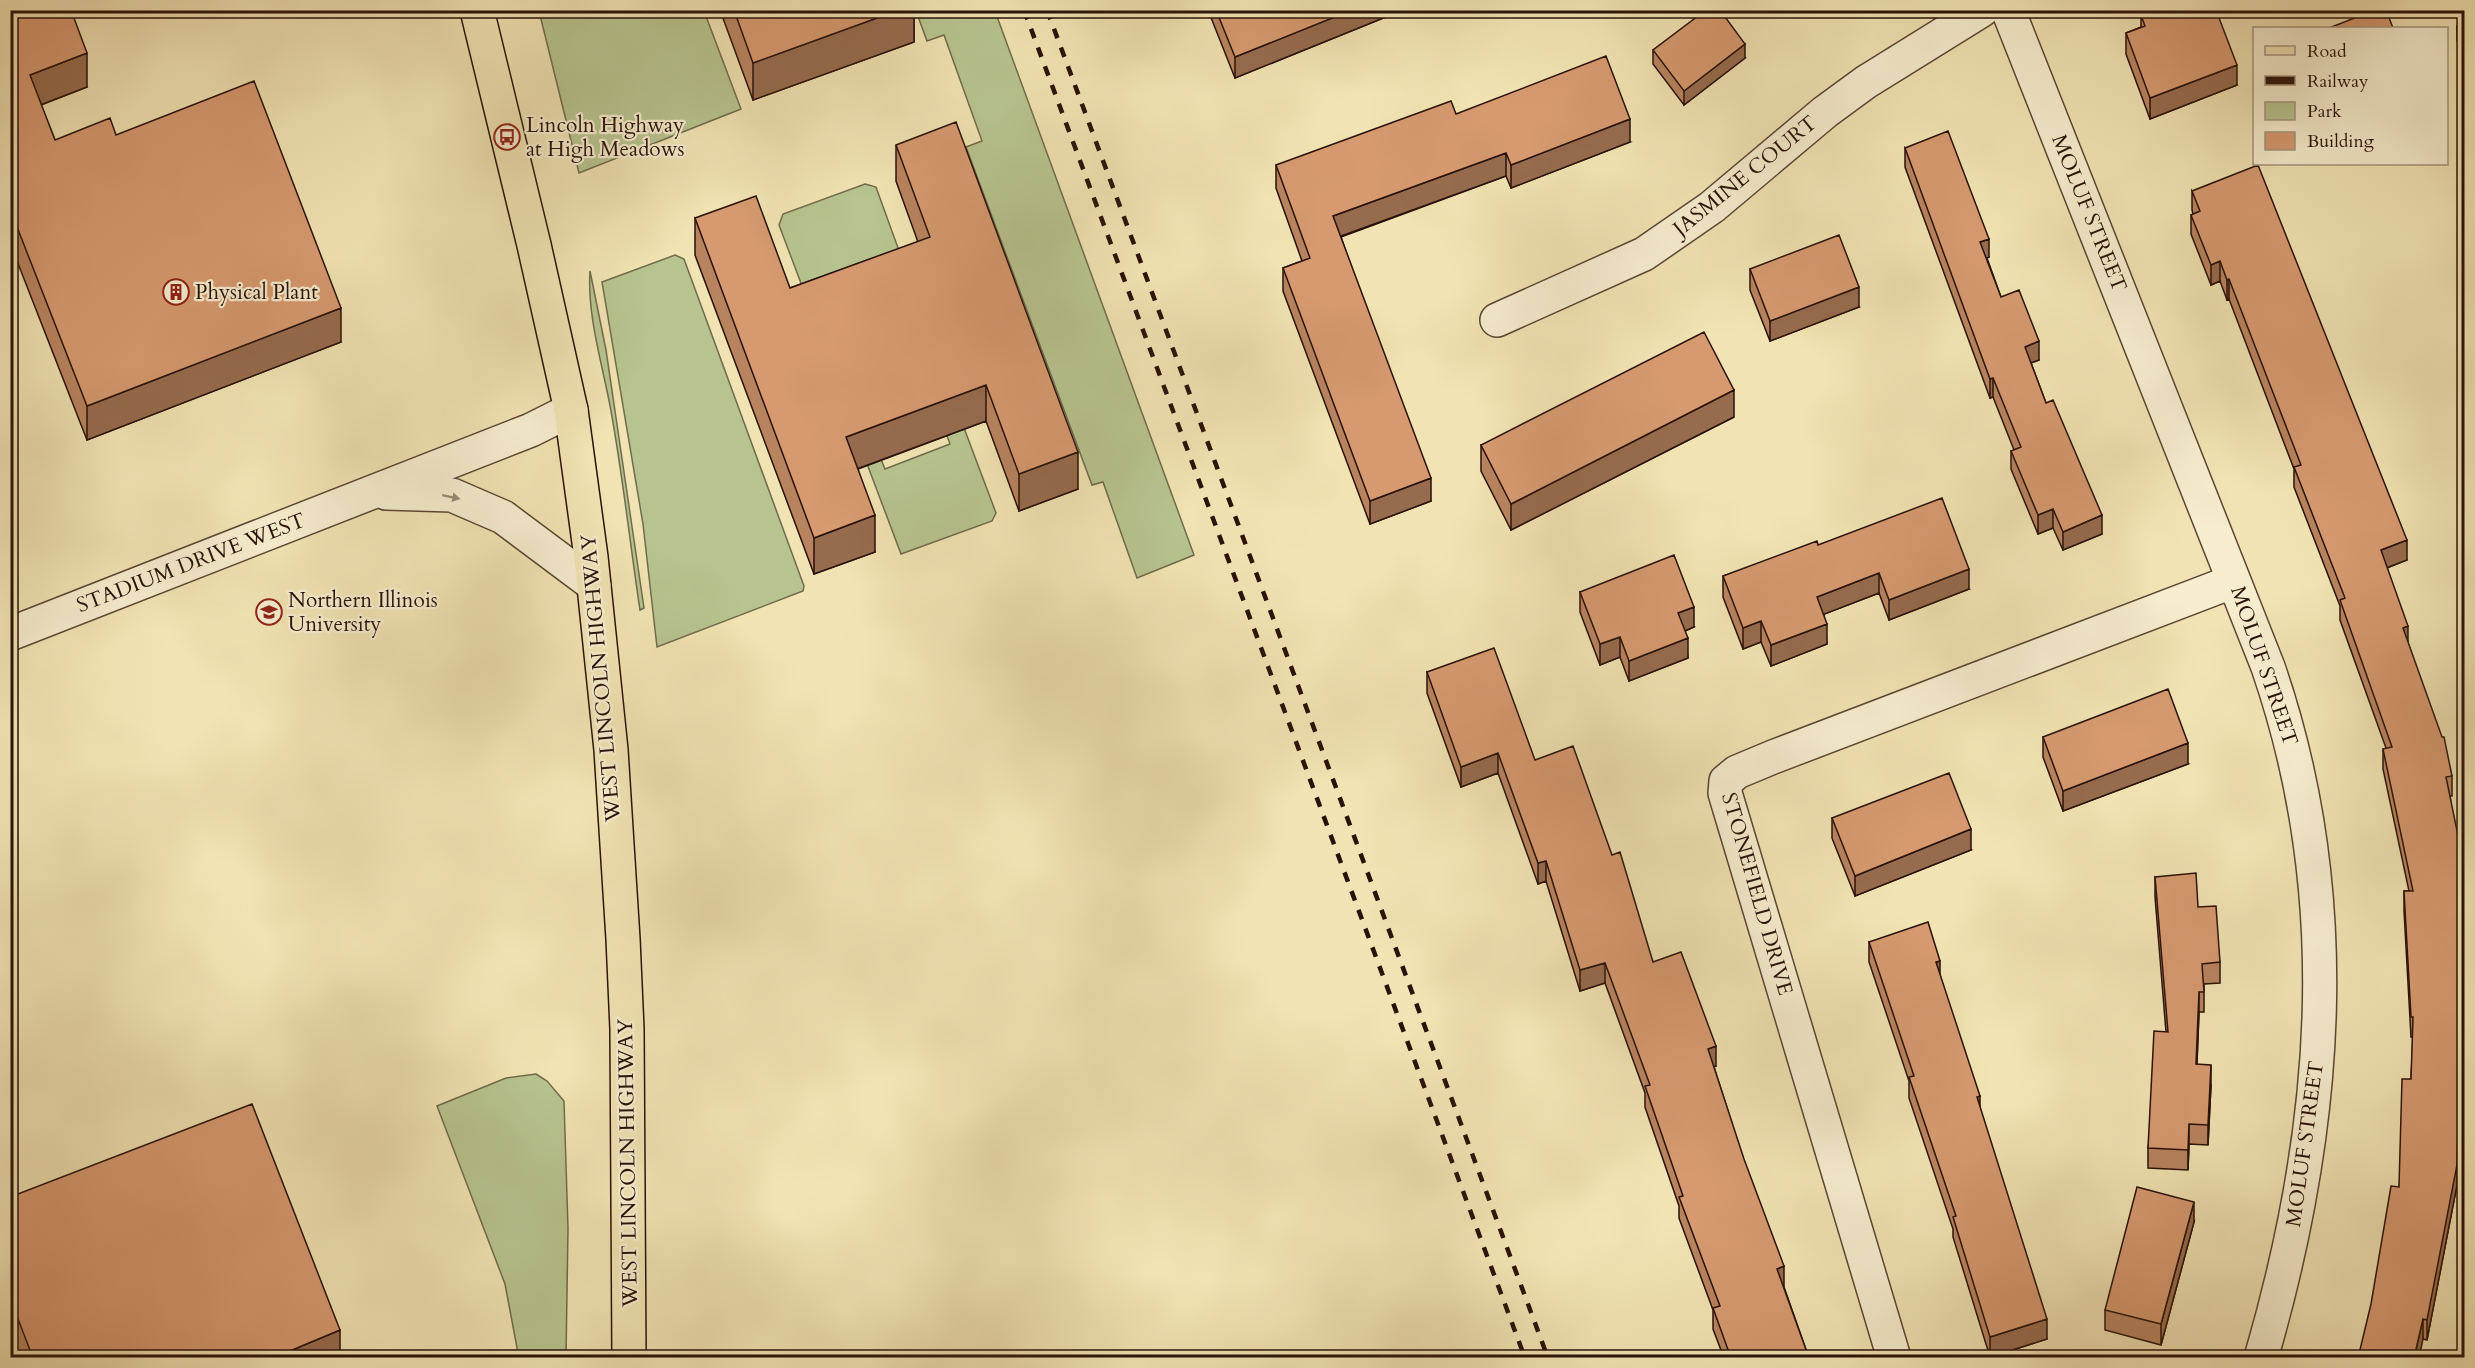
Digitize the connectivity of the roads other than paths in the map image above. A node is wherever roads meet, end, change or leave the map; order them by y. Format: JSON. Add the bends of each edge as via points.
{"nodes":[{"id":1,"x":477,"y":10,"type":"edge"},
{"id":2,"x":1982,"y":10,"type":"edge"},
{"id":3,"x":2008,"y":10,"type":"edge"},
{"id":4,"x":1497,"y":320,"type":"dead end"},
{"id":5,"x":571,"y":410,"type":"junction"},
{"id":6,"x":372,"y":493,"type":"junction"},
{"id":7,"x":2234,"y":581,"type":"junction"},
{"id":8,"x":594,"y":585,"type":"junction"},
{"id":9,"x":10,"y":634,"type":"edge"},
{"id":10,"x":629,"y":1358,"type":"edge"},
{"id":11,"x":1894,"y":1358,"type":"edge"},
{"id":12,"x":2261,"y":1358,"type":"edge"}],
"edges":[{"from":1,"to":5,"type":"main road","name":"WEST LINCOLN HIGHWAY"},
{"from":2,"to":4,"type":"street","name":"JASMINE COURT","via":[[1866,82],[1712,207],[1644,254]]},
{"from":3,"to":7,"type":"street","name":"MOLUF STREET"},
{"from":5,"to":6,"type":"street","name":"STADIUM DRIVE WEST","via":[[531,430]]},
{"from":5,"to":8,"type":"main road","name":"WEST LINCOLN HIGHWAY"},
{"from":6,"to":8,"type":"street","name":"STADIUM DRIVE WEST","one_way":true,"via":[[452,495],[503,517]]},
{"from":6,"to":9,"type":"street","name":"STADIUM DRIVE WEST"},
{"from":7,"to":11,"type":"street","name":"STONEFIELD DRIVE","via":[[1773,757],[1725,781],[1725,793]]},
{"from":7,"to":12,"type":"street","name":"MOLUF STREET","via":[[2285,716],[2296,757],[2316,885],[2318,1077],[2304,1185]]},
{"from":8,"to":10,"type":"main road","name":"WEST LINCOLN HIGHWAY","via":[[611,750],[627,1017]]}]}
